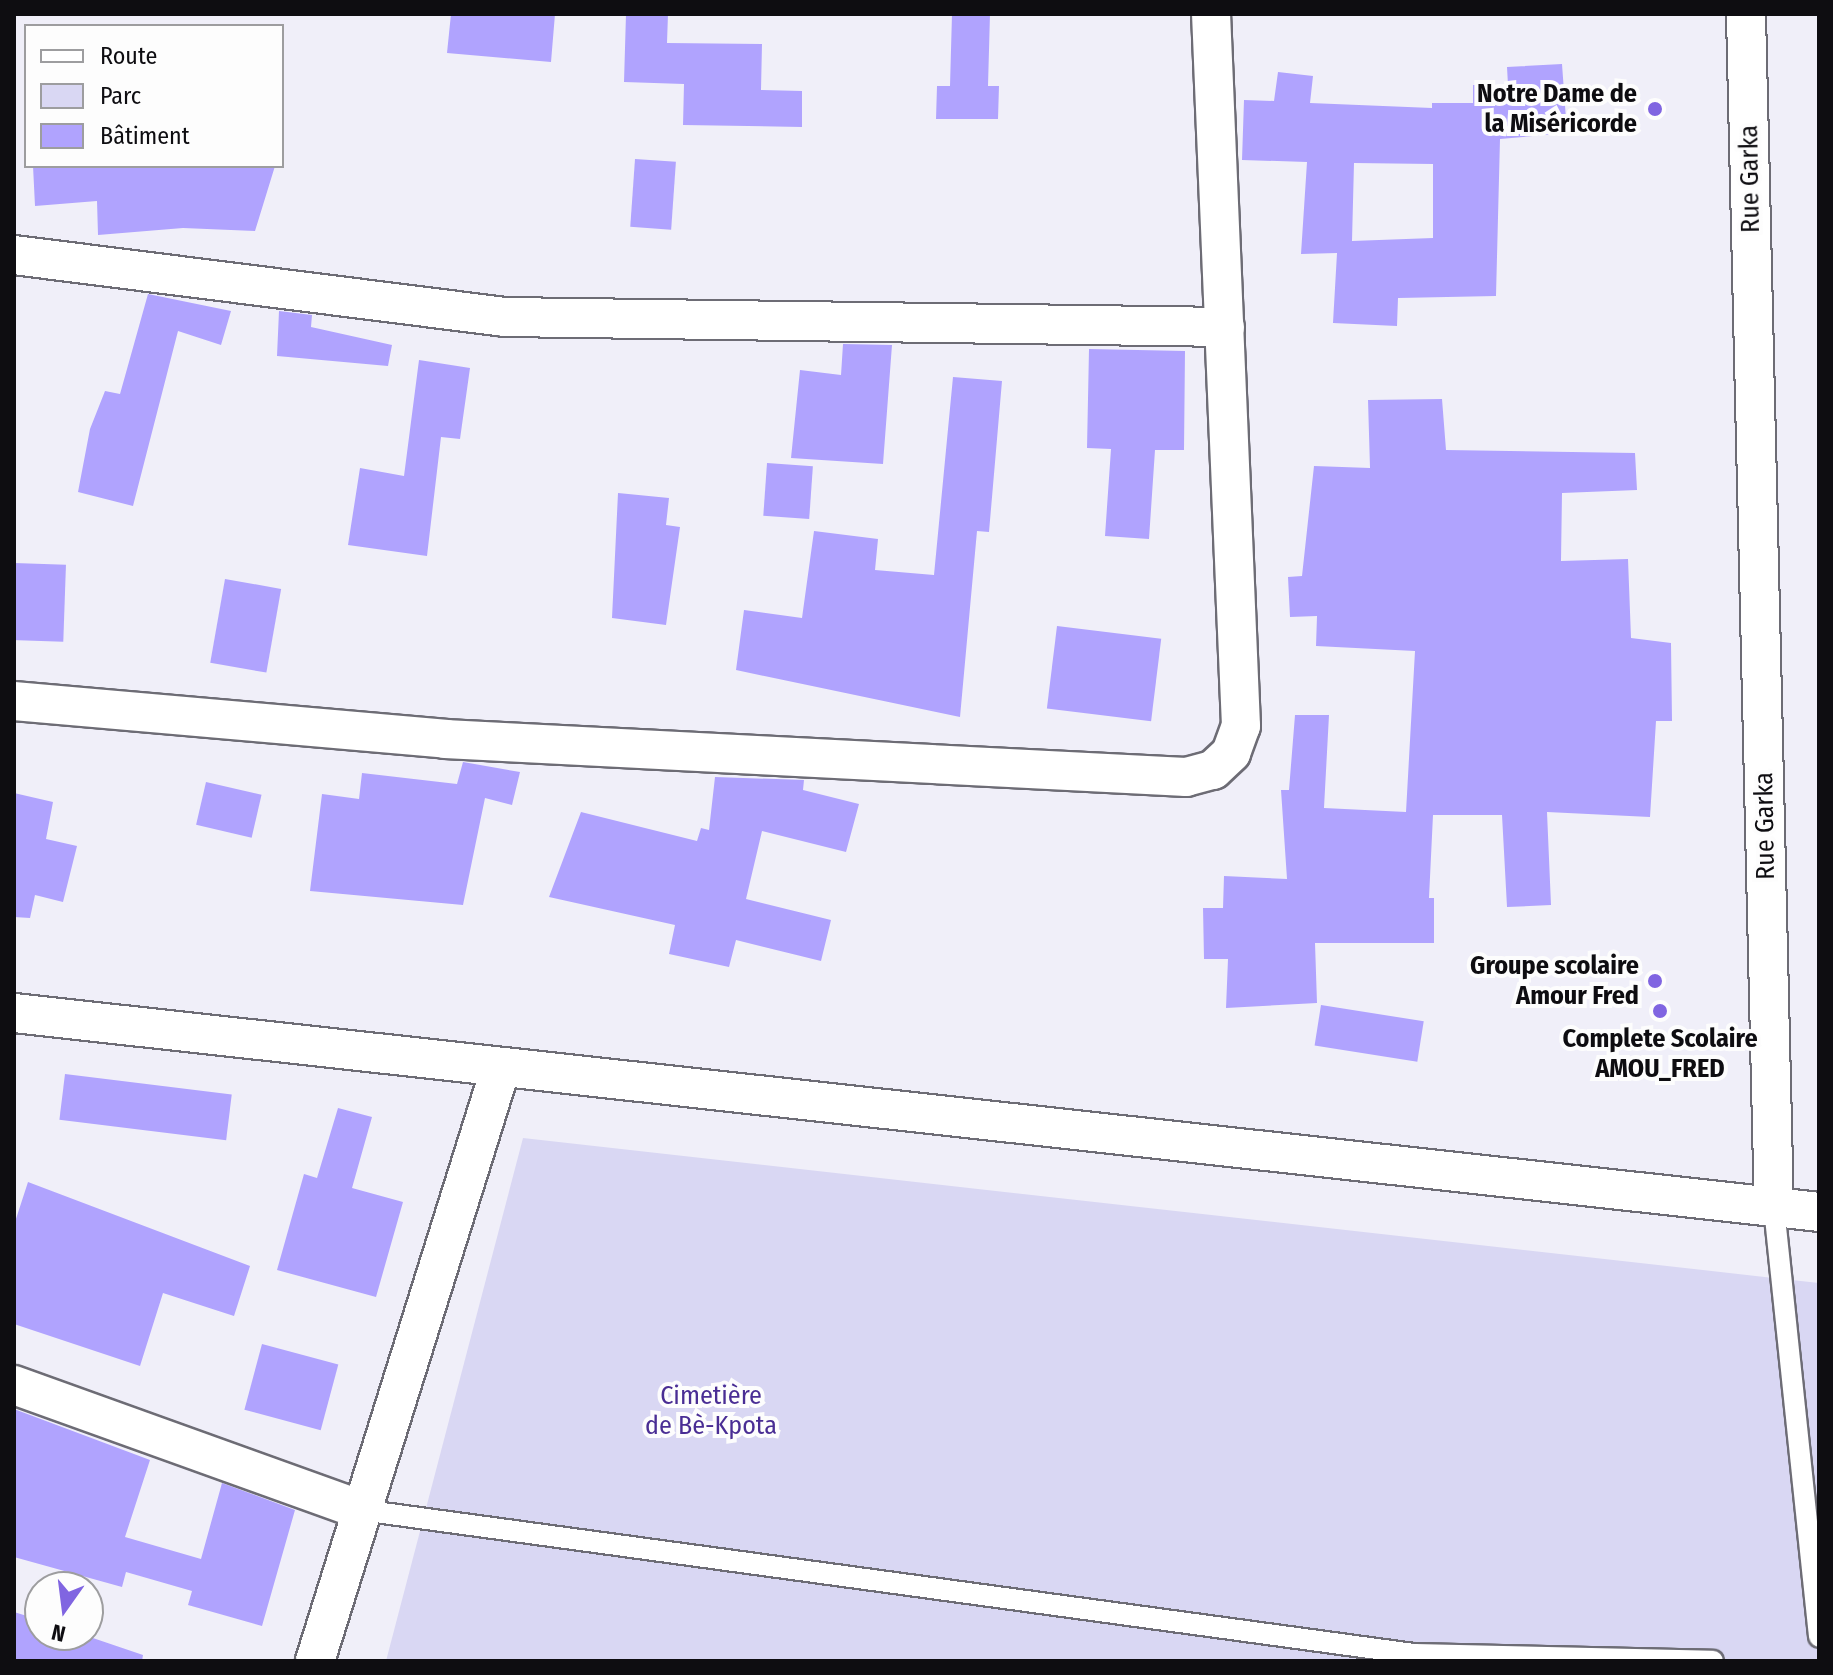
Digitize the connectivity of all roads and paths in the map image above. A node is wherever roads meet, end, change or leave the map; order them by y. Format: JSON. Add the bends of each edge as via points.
{"nodes":[{"id":1,"x":1211,"y":14,"type":"edge"},
{"id":2,"x":1746,"y":14,"type":"edge"},
{"id":3,"x":14,"y":255,"type":"edge"},
{"id":4,"x":1225,"y":327,"type":"junction"},
{"id":5,"x":14,"y":701,"type":"edge"},
{"id":6,"x":14,"y":1013,"type":"edge"},
{"id":7,"x":501,"y":1067,"type":"junction"},
{"id":8,"x":1774,"y":1208,"type":"junction"},
{"id":9,"x":1819,"y":1212,"type":"edge"},
{"id":10,"x":14,"y":1385,"type":"edge"},
{"id":11,"x":361,"y":1510,"type":"junction"},
{"id":12,"x":1819,"y":1637,"type":"edge"},
{"id":13,"x":315,"y":1661,"type":"edge"},
{"id":14,"x":1713,"y":1661,"type":"edge"}],
"edges":[{"from":1,"to":4,"type":"street"},
{"from":2,"to":8,"type":"street","name":"Rue Garka"},
{"from":3,"to":4,"type":"street","via":[[504,317]]},
{"from":4,"to":5,"type":"street","via":[[1241,726],[1231,753],[1213,770],[1186,777],[445,739]]},
{"from":6,"to":7,"type":"street"},
{"from":7,"to":8,"type":"street"},
{"from":7,"to":11,"type":"street"},
{"from":8,"to":9,"type":"street"},
{"from":8,"to":12,"type":"lane","name":"Rue Garka"},
{"from":10,"to":11,"type":"street"},
{"from":11,"to":13,"type":"street"},
{"from":11,"to":14,"type":"lane","via":[[1414,1654]]}]}
